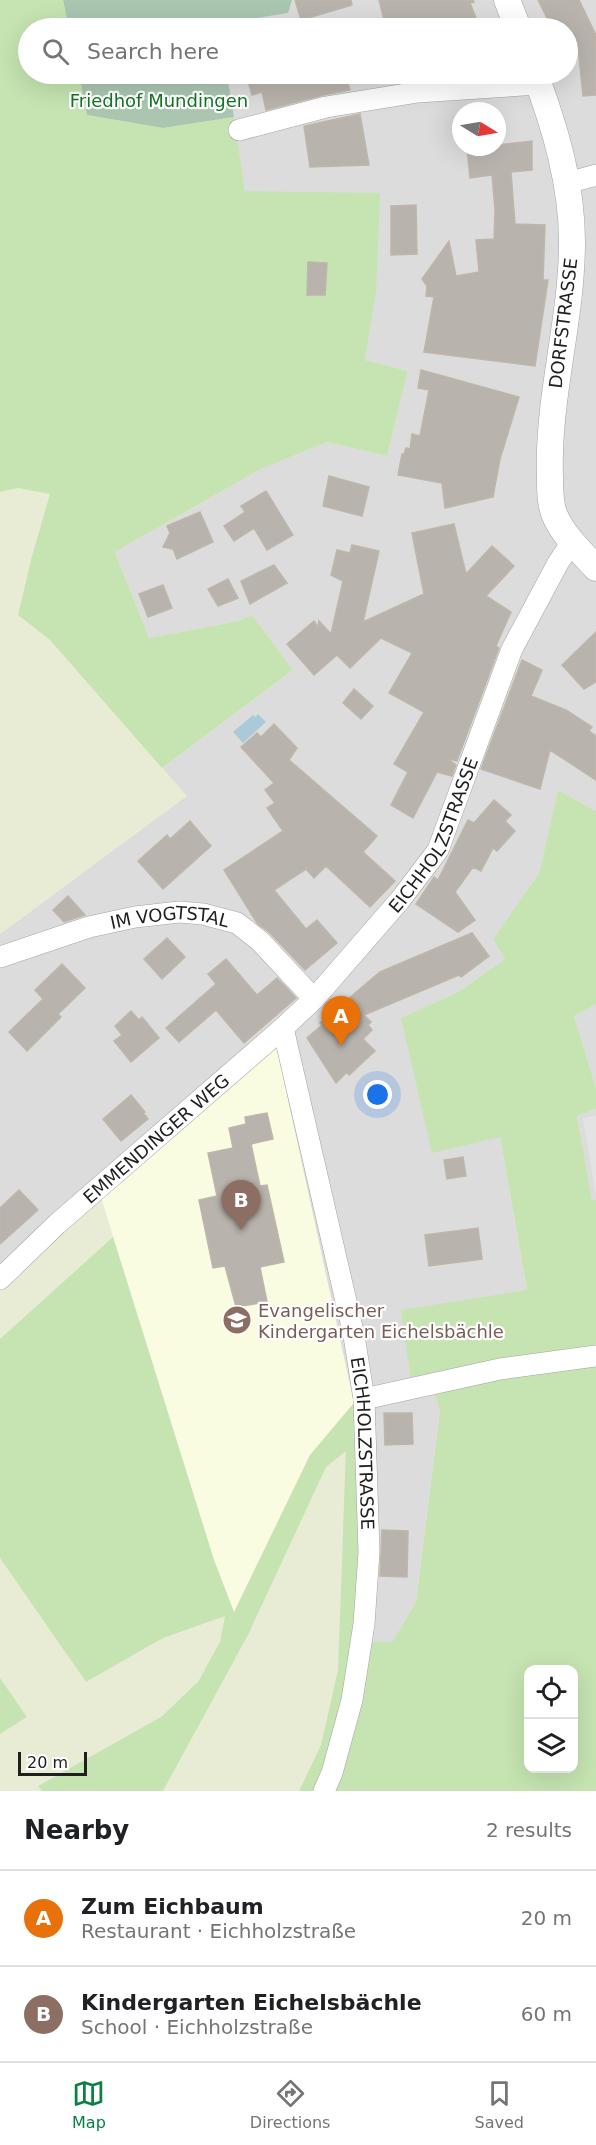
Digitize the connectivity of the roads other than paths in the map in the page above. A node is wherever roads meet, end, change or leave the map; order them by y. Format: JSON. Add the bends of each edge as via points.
{"nodes":[{"id":1,"x":507,"y":0,"type":"edge"},
{"id":2,"x":514,"y":18,"type":"edge"},
{"id":3,"x":491,"y":84,"type":"edge"},
{"id":4,"x":539,"y":84,"type":"edge"},
{"id":5,"x":239,"y":130,"type":"dead end"},
{"id":6,"x":596,"y":175,"type":"edge"},
{"id":7,"x":567,"y":183,"type":"junction"},
{"id":8,"x":572,"y":542,"type":"junction"},
{"id":9,"x":596,"y":568,"type":"edge"},
{"id":10,"x":0,"y":957,"type":"edge"},
{"id":11,"x":314,"y":999,"type":"junction"},
{"id":12,"x":283,"y":1028,"type":"junction"},
{"id":13,"x":0,"y":1279,"type":"edge"},
{"id":14,"x":596,"y":1356,"type":"edge"},
{"id":15,"x":364,"y":1398,"type":"junction"},
{"id":16,"x":324,"y":1791,"type":"edge"}],
"edges":[{"from":1,"to":2,"type":"street"},
{"from":3,"to":5,"type":"street","name":"DORFSTRASSE","via":[[326,107]]},
{"from":4,"to":7,"type":"street","name":"DORFSTRASSE"},
{"from":6,"to":7,"type":"street"},
{"from":7,"to":8,"type":"street","name":"DORFSTRASSE","via":[[572,241],[570,284],[548,445],[555,517]]},
{"from":8,"to":9,"type":"street","name":"DORFSTRASSE"},
{"from":8,"to":11,"type":"street","name":"EICHHOLZSTRASSE","via":[[512,649],[438,850]]},
{"from":10,"to":11,"type":"street","name":"IM VOGTSTAL","via":[[88,927],[135,917],[179,912],[203,914],[237,923]]},
{"from":11,"to":12,"type":"street","name":"EMMENDINGER WEG"},
{"from":12,"to":13,"type":"street","name":"EMMENDINGER WEG","via":[[57,1224]]},
{"from":12,"to":15,"type":"street","name":"EICHHOLZSTRASSE","via":[[354,1336]]},
{"from":14,"to":15,"type":"street","via":[[500,1369]]},
{"from":15,"to":16,"type":"street","name":"EICHHOLZSTRASSE","via":[[369,1552],[364,1624],[352,1700]]}]}
